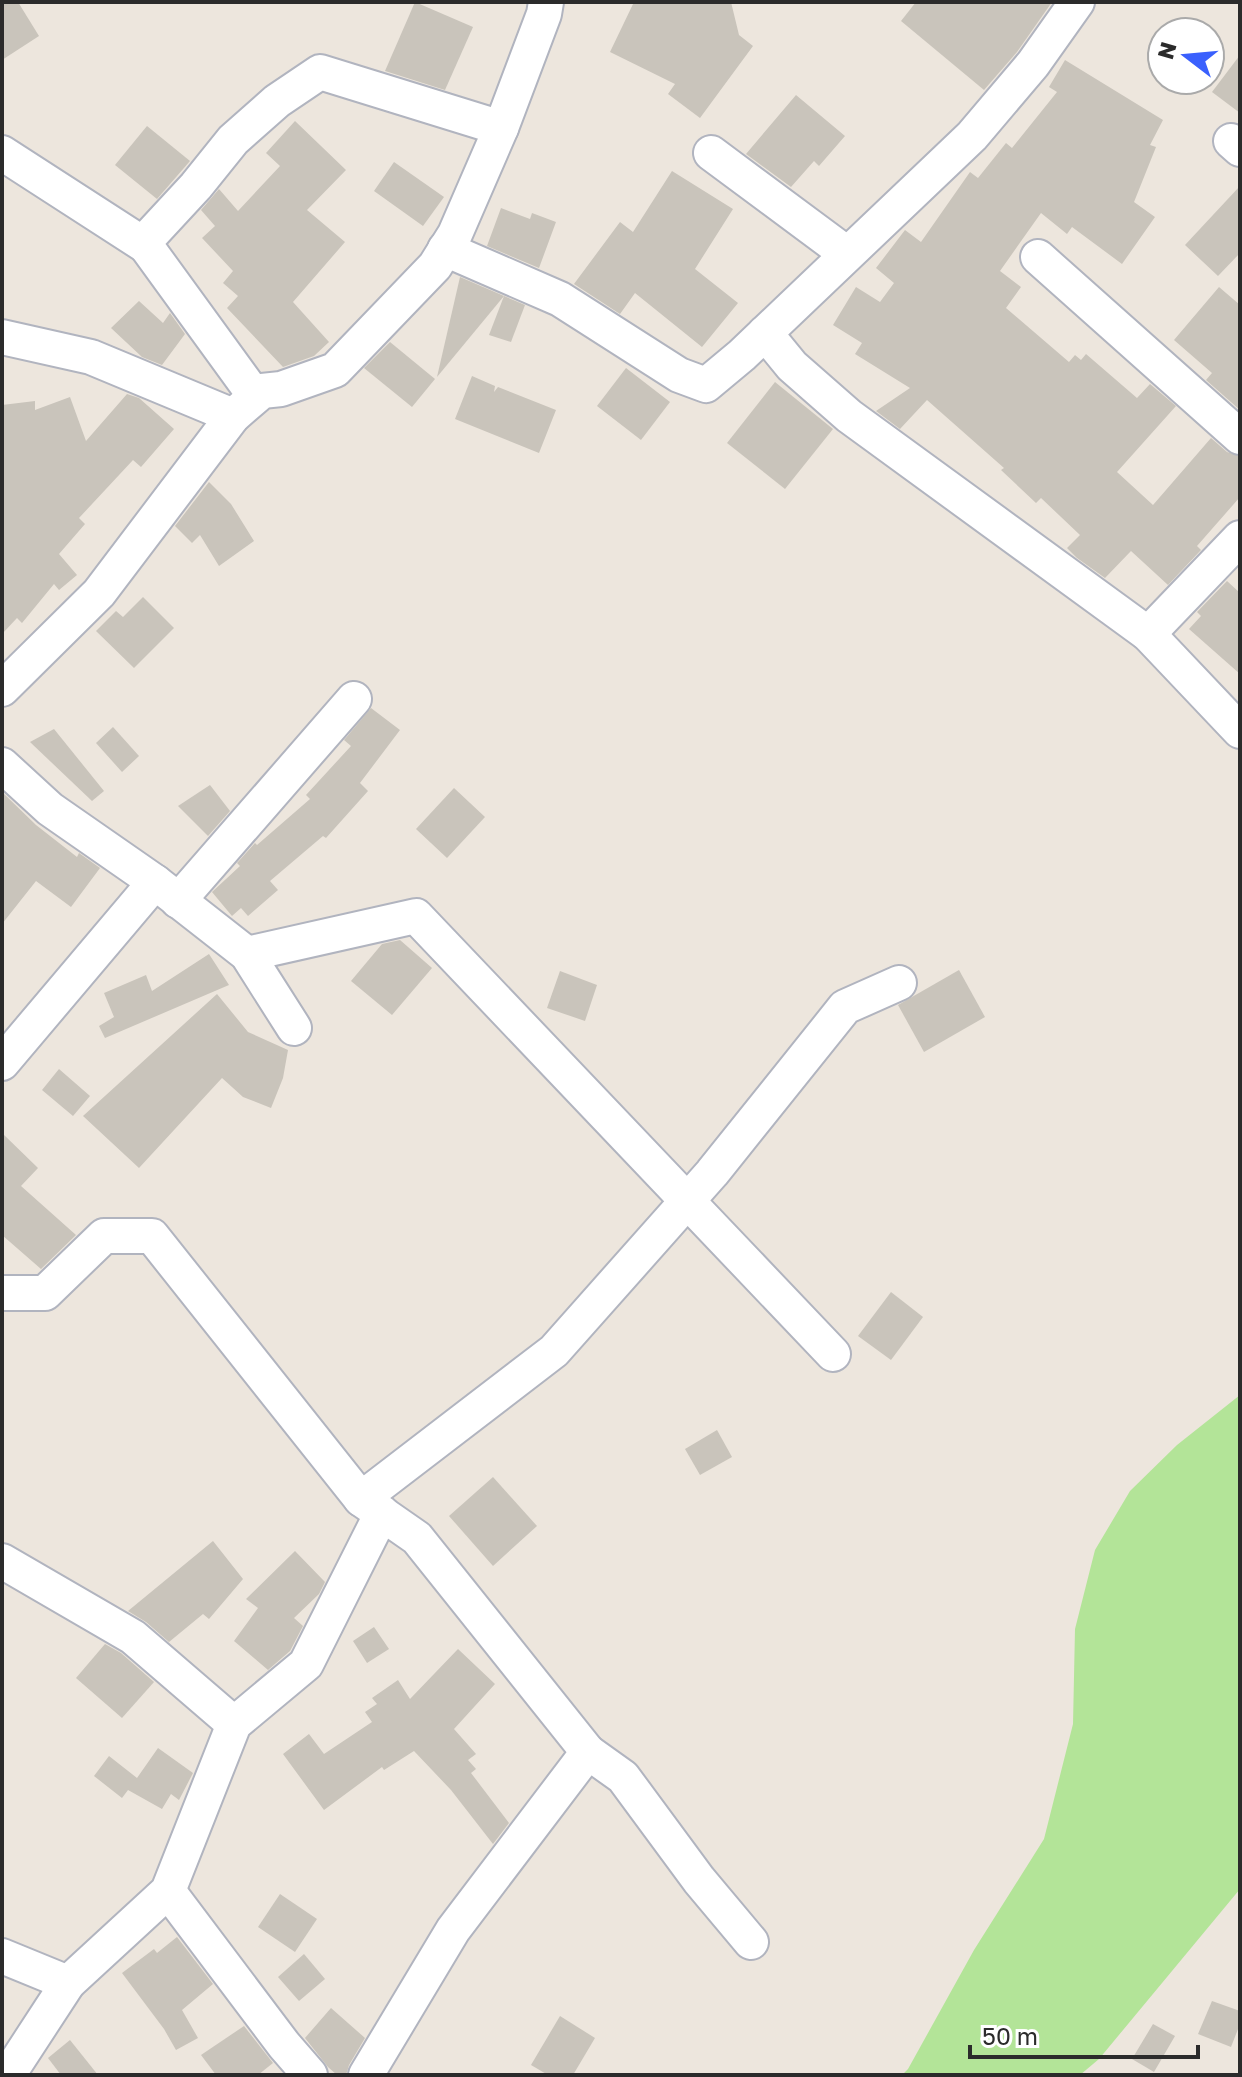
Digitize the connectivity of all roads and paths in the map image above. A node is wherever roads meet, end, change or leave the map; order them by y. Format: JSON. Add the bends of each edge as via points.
{"nodes":[{"id":1,"x":546,"y":2,"type":"edge"},
{"id":2,"x":1077,"y":2,"type":"edge"},
{"id":3,"x":501,"y":128,"type":"junction"},
{"id":4,"x":2,"y":153,"type":"edge"},
{"id":5,"x":711,"y":153,"type":"dead end"},
{"id":6,"x":146,"y":246,"type":"junction"},
{"id":7,"x":445,"y":249,"type":"junction"},
{"id":8,"x":847,"y":254,"type":"junction"},
{"id":9,"x":1038,"y":257,"type":"dead end"},
{"id":10,"x":765,"y":333,"type":"junction"},
{"id":11,"x":2,"y":337,"type":"edge"},
{"id":12,"x":244,"y":406,"type":"junction"},
{"id":13,"x":1240,"y":437,"type":"edge"},
{"id":14,"x":1240,"y":538,"type":"edge"},
{"id":15,"x":1148,"y":634,"type":"junction"},
{"id":16,"x":2,"y":689,"type":"edge"},
{"id":17,"x":354,"y":699,"type":"dead end"},
{"id":18,"x":1240,"y":731,"type":"edge"},
{"id":19,"x":2,"y":765,"type":"edge"},
{"id":20,"x":166,"y":892,"type":"junction"},
{"id":21,"x":247,"y":954,"type":"junction"},
{"id":22,"x":899,"y":983,"type":"dead end"},
{"id":23,"x":294,"y":1028,"type":"dead end"},
{"id":24,"x":2,"y":1063,"type":"edge"},
{"id":25,"x":688,"y":1200,"type":"junction"},
{"id":26,"x":2,"y":1293,"type":"edge"},
{"id":27,"x":833,"y":1354,"type":"dead end"},
{"id":28,"x":372,"y":1506,"type":"junction"},
{"id":29,"x":2,"y":1561,"type":"edge"},
{"id":30,"x":234,"y":1724,"type":"junction"},
{"id":31,"x":588,"y":1752,"type":"junction"},
{"id":32,"x":168,"y":1891,"type":"junction"},
{"id":33,"x":751,"y":1942,"type":"dead end"},
{"id":34,"x":2,"y":1956,"type":"edge"},
{"id":35,"x":68,"y":1983,"type":"junction"},
{"id":36,"x":8,"y":2075,"type":"edge"},
{"id":37,"x":310,"y":2075,"type":"edge"},
{"id":38,"x":366,"y":2075,"type":"edge"}],
"edges":[{"from":1,"to":3,"type":"street"},
{"from":2,"to":8,"type":"street","via":[[972,136]]},
{"from":3,"to":6,"type":"street","via":[[320,72],[233,140]]},
{"from":3,"to":7,"type":"street"},
{"from":4,"to":6,"type":"street"},
{"from":5,"to":8,"type":"street"},
{"from":6,"to":12,"type":"street"},
{"from":7,"to":10,"type":"street","via":[[560,299],[679,375],[706,385]]},
{"from":7,"to":12,"type":"street","via":[[412,292],[335,370],[262,391]]},
{"from":8,"to":10,"type":"street"},
{"from":9,"to":13,"type":"street"},
{"from":10,"to":15,"type":"street","via":[[792,366],[849,416]]},
{"from":11,"to":12,"type":"street","via":[[91,357]]},
{"from":12,"to":16,"type":"street","via":[[99,593]]},
{"from":14,"to":15,"type":"street"},
{"from":15,"to":18,"type":"street"},
{"from":17,"to":20,"type":"street"},
{"from":19,"to":20,"type":"street","via":[[50,809]]},
{"from":20,"to":21,"type":"street"},
{"from":20,"to":24,"type":"street"},
{"from":21,"to":23,"type":"street"},
{"from":21,"to":25,"type":"street","via":[[416,916]]},
{"from":22,"to":25,"type":"street","via":[[845,1007]]},
{"from":25,"to":27,"type":"street"},
{"from":25,"to":28,"type":"street","via":[[554,1351]]},
{"from":26,"to":28,"type":"street","via":[[45,1293],[104,1236],[152,1236]]},
{"from":28,"to":30,"type":"street","via":[[306,1664]]},
{"from":28,"to":31,"type":"street","via":[[417,1538]]},
{"from":29,"to":30,"type":"street","via":[[133,1637]]},
{"from":30,"to":32,"type":"street"},
{"from":31,"to":33,"type":"street","via":[[623,1777]]},
{"from":31,"to":38,"type":"street","via":[[453,1930]]},
{"from":32,"to":35,"type":"street"},
{"from":32,"to":37,"type":"street"},
{"from":34,"to":35,"type":"street"},
{"from":35,"to":36,"type":"street"}]}
